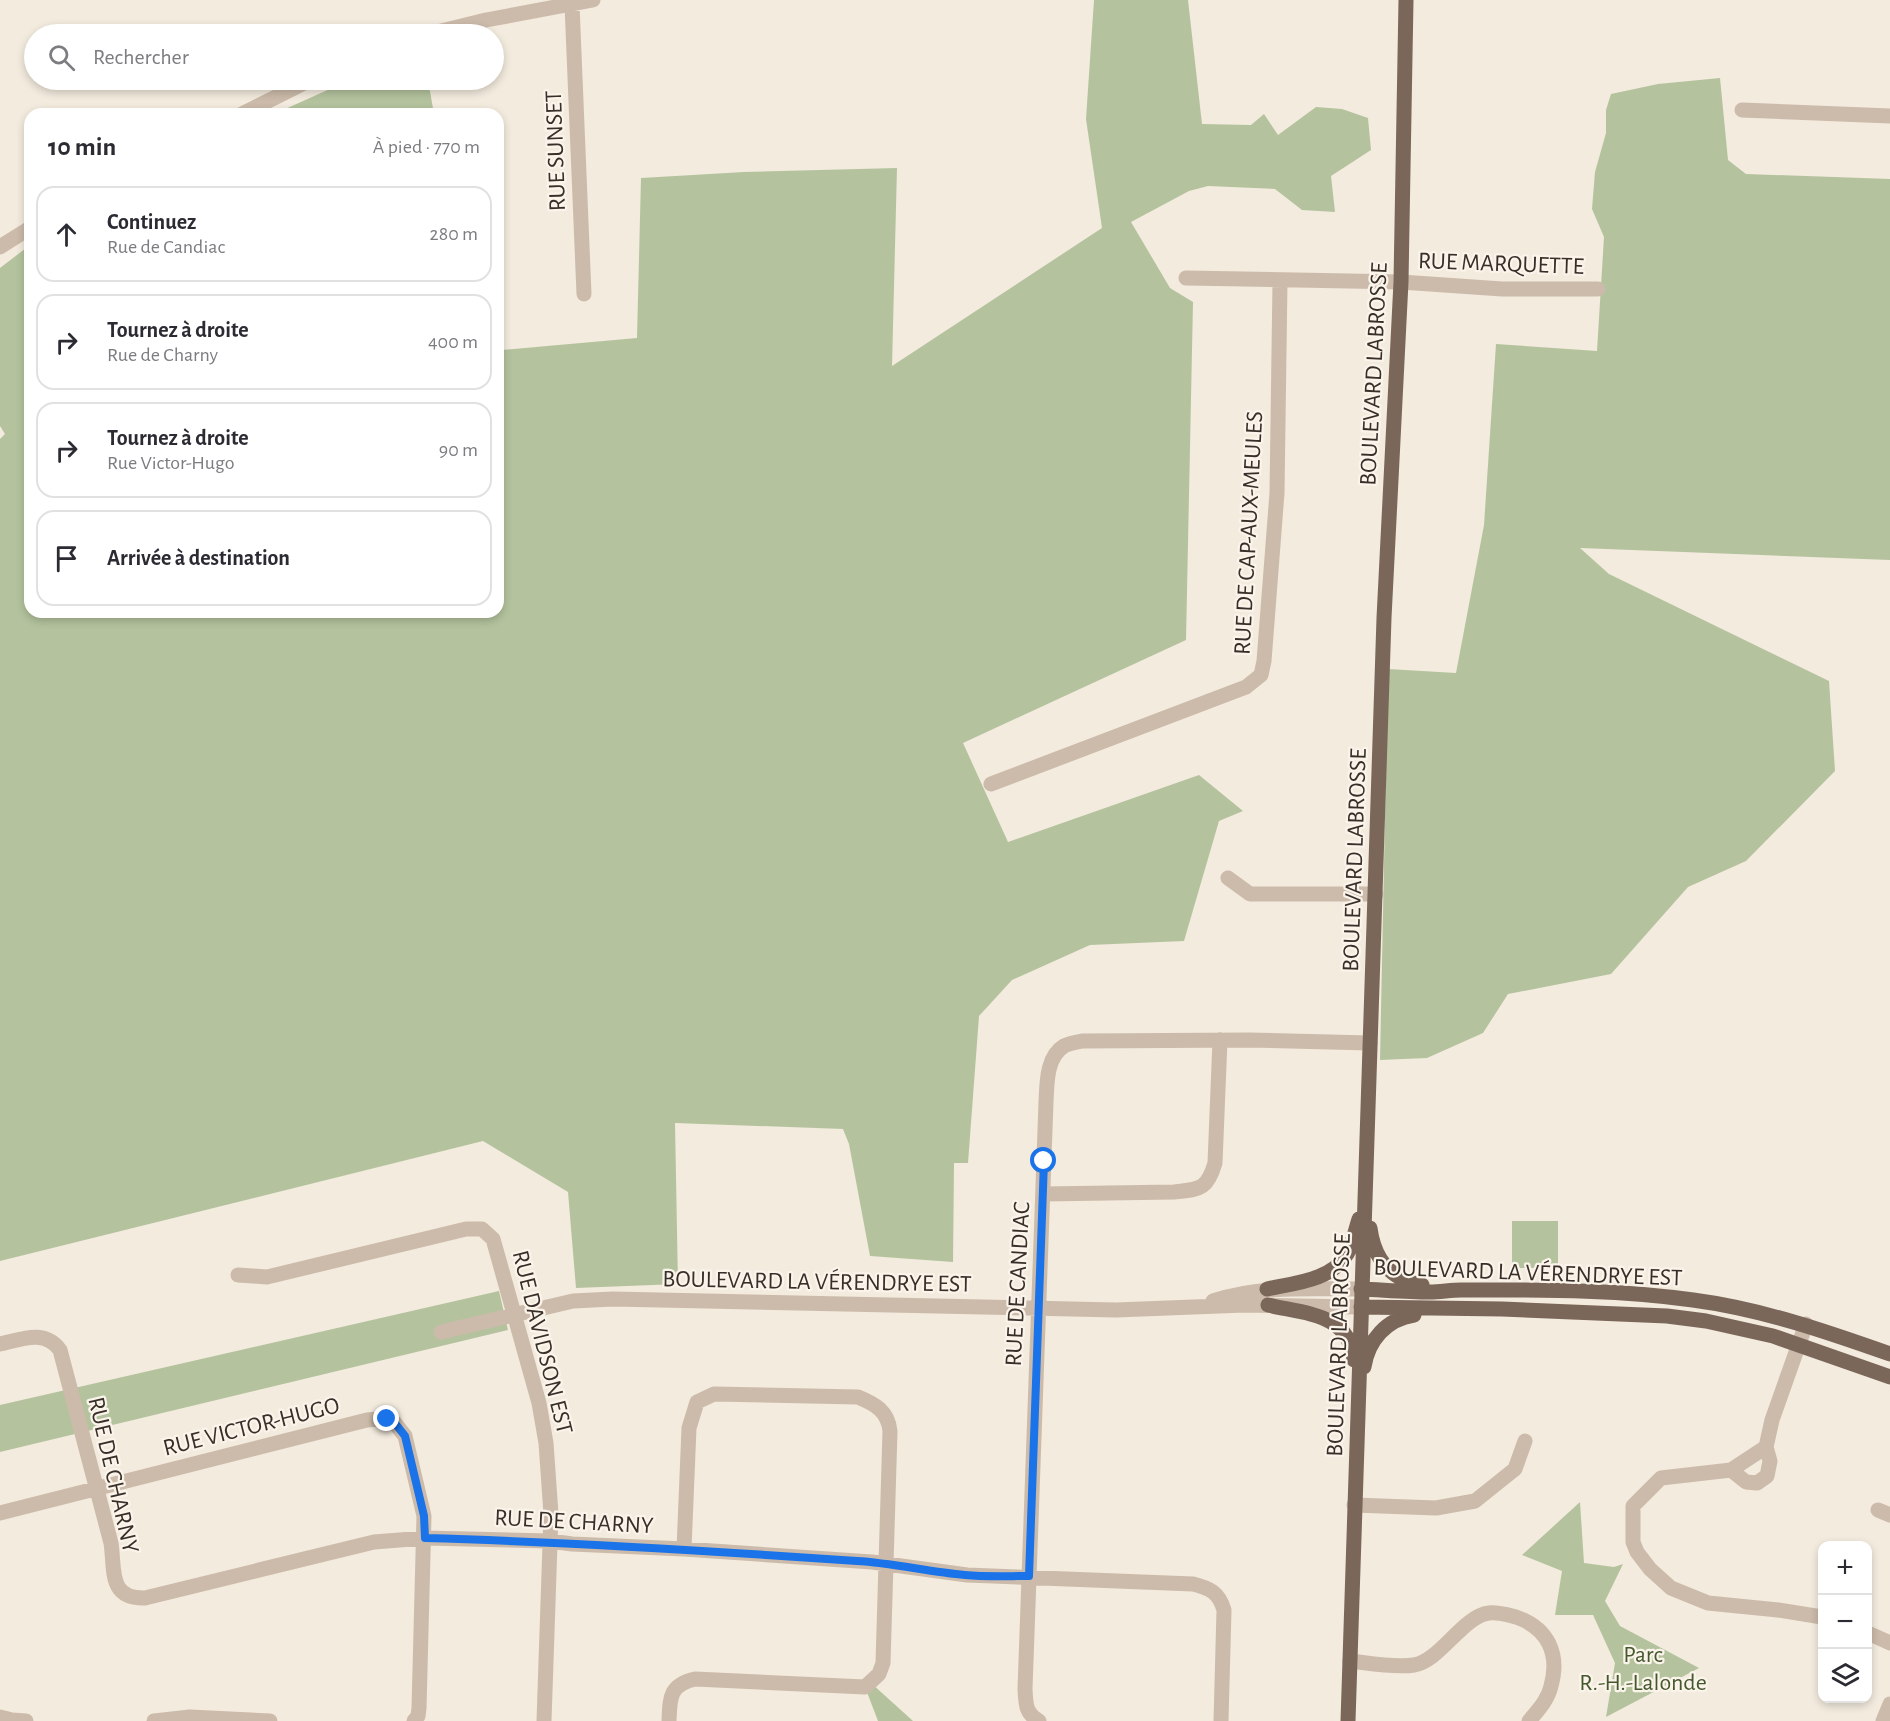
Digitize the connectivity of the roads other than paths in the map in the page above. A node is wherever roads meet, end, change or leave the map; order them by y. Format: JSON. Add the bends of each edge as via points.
{"nodes":[{"id":1,"x":594,"y":0,"type":"edge"},
{"id":2,"x":1393,"y":0,"type":"edge"},
{"id":3,"x":1406,"y":0,"type":"edge"},
{"id":4,"x":572,"y":5,"type":"junction"},
{"id":5,"x":1406,"y":16,"type":"junction"},
{"id":6,"x":470,"y":24,"type":"edge"},
{"id":7,"x":290,"y":90,"type":"edge"},
{"id":8,"x":254,"y":108,"type":"edge"},
{"id":9,"x":1742,"y":110,"type":"dead end"},
{"id":10,"x":1890,"y":116,"type":"edge"},
{"id":11,"x":24,"y":232,"type":"edge"},
{"id":12,"x":0,"y":247,"type":"edge"},
{"id":13,"x":1186,"y":278,"type":"dead end"},
{"id":14,"x":1280,"y":281,"type":"junction"},
{"id":15,"x":1401,"y":282,"type":"junction"},
{"id":16,"x":1599,"y":289,"type":"dead end"},
{"id":17,"x":585,"y":294,"type":"dead end"},
{"id":18,"x":991,"y":784,"type":"dead end"},
{"id":19,"x":1228,"y":878,"type":"dead end"},
{"id":20,"x":1376,"y":894,"type":"junction"},
{"id":21,"x":1220,"y":1040,"type":"junction"},
{"id":22,"x":1370,"y":1043,"type":"junction"},
{"id":23,"x":1044,"y":1194,"type":"junction"},
{"id":24,"x":1366,"y":1196,"type":"junction"},
{"id":25,"x":238,"y":1275,"type":"dead end"},
{"id":26,"x":1267,"y":1289,"type":"junction"},
{"id":27,"x":1361,"y":1289,"type":"junction"},
{"id":28,"x":1459,"y":1290,"type":"junction"},
{"id":29,"x":1268,"y":1305,"type":"junction"},
{"id":30,"x":1196,"y":1307,"type":"junction"},
{"id":31,"x":1361,"y":1307,"type":"junction"},
{"id":32,"x":1037,"y":1308,"type":"junction"},
{"id":33,"x":1447,"y":1310,"type":"junction"},
{"id":34,"x":515,"y":1314,"type":"junction"},
{"id":35,"x":1806,"y":1324,"type":"junction"},
{"id":36,"x":441,"y":1332,"type":"dead end"},
{"id":37,"x":0,"y":1344,"type":"edge"},
{"id":38,"x":1800,"y":1345,"type":"junction"},
{"id":39,"x":1890,"y":1354,"type":"edge"},
{"id":40,"x":1890,"y":1377,"type":"edge"},
{"id":41,"x":1358,"y":1399,"type":"junction"},
{"id":42,"x":1525,"y":1441,"type":"dead end"},
{"id":43,"x":1766,"y":1447,"type":"junction"},
{"id":44,"x":1731,"y":1470,"type":"junction"},
{"id":45,"x":97,"y":1488,"type":"junction"},
{"id":46,"x":1354,"y":1504,"type":"junction"},
{"id":47,"x":0,"y":1513,"type":"edge"},
{"id":48,"x":425,"y":1538,"type":"junction"},
{"id":49,"x":550,"y":1541,"type":"junction"},
{"id":50,"x":684,"y":1549,"type":"junction"},
{"id":51,"x":887,"y":1564,"type":"junction"},
{"id":52,"x":1029,"y":1576,"type":"junction"},
{"id":53,"x":1818,"y":1616,"type":"edge"},
{"id":54,"x":1872,"y":1635,"type":"edge"},
{"id":55,"x":1890,"y":1643,"type":"edge"},
{"id":56,"x":1350,"y":1661,"type":"junction"},
{"id":57,"x":1890,"y":1704,"type":"edge"},
{"id":58,"x":0,"y":1717,"type":"edge"},
{"id":59,"x":26,"y":1721,"type":"edge"},
{"id":60,"x":154,"y":1721,"type":"edge"},
{"id":61,"x":270,"y":1721,"type":"edge"},
{"id":62,"x":414,"y":1721,"type":"edge"},
{"id":63,"x":544,"y":1721,"type":"edge"},
{"id":64,"x":669,"y":1721,"type":"edge"},
{"id":65,"x":1039,"y":1721,"type":"edge"},
{"id":66,"x":1221,"y":1721,"type":"edge"},
{"id":67,"x":1348,"y":1721,"type":"edge"},
{"id":68,"x":1529,"y":1721,"type":"edge"},
{"id":69,"x":1883,"y":1721,"type":"edge"}],
"edges":[{"from":1,"to":4,"type":"street"},
{"from":2,"to":5,"type":"main road"},
{"from":3,"to":5,"type":"main road","name":"BOULEVARD LABROSSE"},
{"from":4,"to":6,"type":"street"},
{"from":4,"to":17,"type":"street","name":"RUE SUNSET"},
{"from":5,"to":15,"type":"main road","name":"BOULEVARD LABROSSE"},
{"from":7,"to":8,"type":"street"},
{"from":9,"to":10,"type":"street"},
{"from":11,"to":12,"type":"street"},
{"from":13,"to":14,"type":"street","name":"RUE MARQUETTE"},
{"from":14,"to":15,"type":"street","name":"RUE MARQUETTE"},
{"from":14,"to":18,"type":"street","name":"RUE DE CAP-AUX-MEULES","via":[[1276,493],[1261,675],[1246,687]]},
{"from":15,"to":16,"type":"street","name":"RUE MARQUETTE","via":[[1502,289]]},
{"from":15,"to":20,"type":"main road","name":"BOULEVARD LABROSSE","via":[[1384,618]]},
{"from":19,"to":20,"type":"street","via":[[1250,894]]},
{"from":20,"to":22,"type":"main road","name":"BOULEVARD LABROSSE"},
{"from":21,"to":22,"type":"street","name":"RUE DE CANDIAC"},
{"from":21,"to":23,"type":"street","name":"RUE DE CANDIAC","via":[[1083,1041],[1057,1052],[1048,1072]]},
{"from":21,"to":23,"type":"street","via":[[1215,1163],[1205,1186],[1174,1192]]},
{"from":22,"to":24,"type":"main road","name":"BOULEVARD LABROSSE"},
{"from":23,"to":32,"type":"street","name":"RUE DE CANDIAC"},
{"from":24,"to":26,"type":"main road","via":[[1351,1246],[1339,1264],[1320,1276]]},
{"from":24,"to":27,"type":"main road","name":"BOULEVARD LABROSSE"},
{"from":24,"to":28,"type":"main road","via":[[1372,1242],[1387,1269],[1414,1284]]},
{"from":25,"to":34,"type":"street","name":"RUE DAVIDSON EST","via":[[267,1277],[475,1228],[493,1239]]},
{"from":26,"to":27,"type":"street","name":"BOULEVARD LA VÉRENDRYE EST"},
{"from":26,"to":30,"type":"street","name":"BOULEVARD LA VÉRENDRYE EST","via":[[1234,1294]]},
{"from":27,"to":28,"type":"main road","name":"BOULEVARD LA VÉRENDRYE EST"},
{"from":27,"to":31,"type":"main road","name":"BOULEVARD LABROSSE"},
{"from":28,"to":35,"type":"main road","name":"BOULEVARD LA VÉRENDRYE EST","via":[[1663,1296]]},
{"from":29,"to":30,"type":"street","name":"BOULEVARD LA VÉRENDRYE EST"},
{"from":29,"to":31,"type":"street","name":"BOULEVARD LA VÉRENDRYE EST"},
{"from":29,"to":41,"type":"main road","via":[[1331,1321],[1344,1332],[1353,1351]]},
{"from":30,"to":32,"type":"street","name":"BOULEVARD LA VÉRENDRYE EST"},
{"from":31,"to":33,"type":"main road","name":"BOULEVARD LA VÉRENDRYE EST"},
{"from":31,"to":41,"type":"main road","name":"BOULEVARD LABROSSE"},
{"from":32,"to":34,"type":"street","name":"BOULEVARD LA VÉRENDRYE EST","via":[[613,1299],[573,1301]]},
{"from":32,"to":52,"type":"street","name":"RUE DE CANDIAC"},
{"from":33,"to":38,"type":"main road","name":"BOULEVARD LA VÉRENDRYE EST","via":[[1667,1316],[1740,1328]]},
{"from":33,"to":41,"type":"main road","via":[[1402,1316],[1383,1329],[1365,1359]]},
{"from":34,"to":36,"type":"street","name":"BOULEVARD LA VÉRENDRYE EST"},
{"from":34,"to":49,"type":"street","name":"RUE DAVIDSON EST","via":[[546,1443]]},
{"from":35,"to":38,"type":"street"},
{"from":35,"to":39,"type":"main road","name":"BOULEVARD LA VÉRENDRYE EST"},
{"from":37,"to":45,"type":"street","name":"RUE DE CHARNY","via":[[36,1336],[54,1342],[60,1350]]},
{"from":38,"to":40,"type":"main road","name":"BOULEVARD LA VÉRENDRYE EST"},
{"from":38,"to":43,"type":"street"},
{"from":41,"to":46,"type":"main road","name":"BOULEVARD LABROSSE"},
{"from":42,"to":46,"type":"street","via":[[1515,1469],[1474,1501],[1436,1508]]},
{"from":43,"to":44,"type":"street"},
{"from":43,"to":44,"type":"street","via":[[1770,1461],[1767,1476],[1757,1483],[1746,1482]]},
{"from":44,"to":53,"type":"street","via":[[1661,1478],[1633,1506],[1633,1542],[1637,1552],[1671,1588],[1708,1603]]},
{"from":45,"to":47,"type":"street","name":"RUE VICTOR-HUGO"},
{"from":45,"to":48,"type":"street","name":"RUE DE CHARNY","via":[[117,1585],[136,1598],[374,1542]]},
{"from":45,"to":48,"type":"street","name":"RUE VICTOR-HUGO","via":[[367,1420],[387,1419],[405,1436],[424,1516]]},
{"from":46,"to":56,"type":"main road","name":"BOULEVARD LABROSSE"},
{"from":48,"to":49,"type":"street","name":"RUE DE CHARNY"},
{"from":48,"to":62,"type":"street","via":[[419,1708]]},
{"from":49,"to":50,"type":"street","name":"RUE DE CHARNY"},
{"from":49,"to":63,"type":"street","name":"RUE DAVIDSON EST"},
{"from":50,"to":51,"type":"street","name":"RUE DE CHARNY"},
{"from":50,"to":51,"type":"street","via":[[689,1428],[697,1401],[714,1394],[858,1397],[872,1403],[889,1422]]},
{"from":51,"to":52,"type":"street","name":"RUE DE CHARNY","via":[[967,1575]]},
{"from":51,"to":64,"type":"street","via":[[884,1663],[872,1683],[865,1687],[684,1681],[672,1694]]},
{"from":52,"to":65,"type":"street","name":"RUE DE CANDIAC","via":[[1025,1699],[1030,1716]]},
{"from":52,"to":66,"type":"street","name":"RUE DE CHARNY","via":[[1193,1584],[1215,1592],[1224,1610]]},
{"from":54,"to":55,"type":"street"},
{"from":56,"to":67,"type":"main road","name":"BOULEVARD LABROSSE"},
{"from":56,"to":68,"type":"street","via":[[1415,1665],[1429,1659],[1466,1625],[1487,1613],[1524,1620],[1541,1630],[1552,1654],[1552,1686]]},
{"from":57,"to":69,"type":"street"},
{"from":58,"to":59,"type":"street"},
{"from":60,"to":61,"type":"street","via":[[190,1717]]}]}
